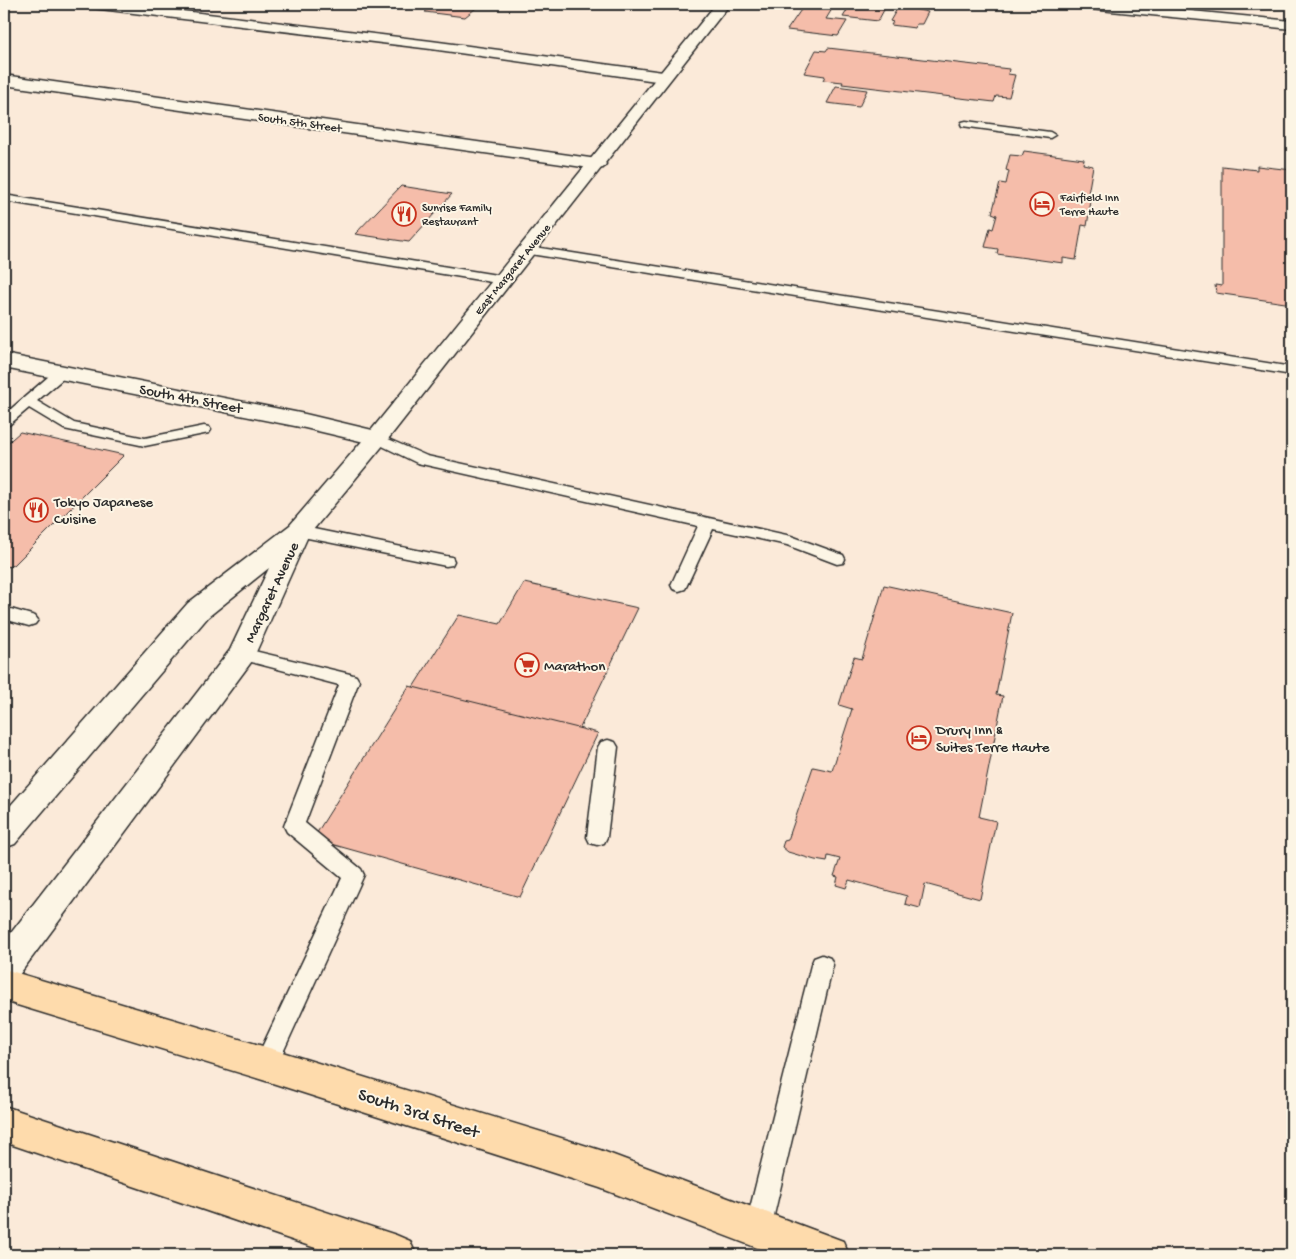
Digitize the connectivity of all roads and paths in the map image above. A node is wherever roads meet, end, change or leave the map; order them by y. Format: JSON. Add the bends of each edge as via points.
{"nodes":[{"id":1,"x":92,"y":4,"type":"edge"},
{"id":2,"x":723,"y":4,"type":"edge"},
{"id":3,"x":1080,"y":4,"type":"edge"},
{"id":4,"x":1135,"y":6,"type":"edge"},
{"id":5,"x":1292,"y":25,"type":"edge"},
{"id":6,"x":663,"y":77,"type":"junction"},
{"id":7,"x":4,"y":80,"type":"edge"},
{"id":8,"x":966,"y":124,"type":"dead end"},
{"id":9,"x":1050,"y":135,"type":"dead end"},
{"id":10,"x":597,"y":164,"type":"junction"},
{"id":11,"x":4,"y":198,"type":"edge"},
{"id":12,"x":528,"y":250,"type":"junction"},
{"id":13,"x":503,"y":280,"type":"junction"},
{"id":14,"x":4,"y":362,"type":"edge"},
{"id":15,"x":1292,"y":371,"type":"edge"},
{"id":16,"x":61,"y":373,"type":"junction"},
{"id":17,"x":28,"y":401,"type":"junction"},
{"id":18,"x":4,"y":422,"type":"edge"},
{"id":19,"x":204,"y":430,"type":"dead end"},
{"id":20,"x":377,"y":438,"type":"junction"},
{"id":21,"x":707,"y":524,"type":"junction"},
{"id":22,"x":299,"y":532,"type":"junction"},
{"id":23,"x":837,"y":559,"type":"dead end"},
{"id":24,"x":446,"y":561,"type":"dead end"},
{"id":25,"x":679,"y":585,"type":"dead end"},
{"id":26,"x":4,"y":614,"type":"edge"},
{"id":27,"x":4,"y":626,"type":"edge"},
{"id":28,"x":242,"y":654,"type":"junction"},
{"id":29,"x":608,"y":747,"type":"dead end"},
{"id":30,"x":4,"y":835,"type":"edge"},
{"id":31,"x":597,"y":837,"type":"dead end"},
{"id":32,"x":822,"y":965,"type":"dead end"},
{"id":33,"x":4,"y":968,"type":"edge"},
{"id":34,"x":4,"y":985,"type":"edge"},
{"id":35,"x":266,"y":1064,"type":"junction"},
{"id":36,"x":4,"y":1124,"type":"edge"},
{"id":37,"x":758,"y":1228,"type":"junction"},
{"id":38,"x":396,"y":1255,"type":"edge"},
{"id":39,"x":830,"y":1255,"type":"edge"}],
"edges":[{"from":1,"to":6,"type":"street"},
{"from":2,"to":6,"type":"street","name":"East Margaret Avenue"},
{"from":3,"to":4,"type":"street"},
{"from":4,"to":5,"type":"street"},
{"from":6,"to":10,"type":"street","name":"East Margaret Avenue"},
{"from":7,"to":10,"type":"street","name":"South 5th Street"},
{"from":8,"to":9,"type":"lane"},
{"from":10,"to":12,"type":"street","name":"East Margaret Avenue"},
{"from":11,"to":13,"type":"lane"},
{"from":12,"to":13,"type":"street","name":"East Margaret Avenue"},
{"from":12,"to":15,"type":"lane"},
{"from":13,"to":20,"type":"street","name":"East Margaret Avenue"},
{"from":14,"to":16,"type":"street","name":"South 4th Street"},
{"from":16,"to":17,"type":"lane"},
{"from":16,"to":20,"type":"street","name":"South 4th Street"},
{"from":17,"to":18,"type":"lane"},
{"from":17,"to":19,"type":"lane","via":[[68,426],[145,442]]},
{"from":20,"to":21,"type":"lane","via":[[422,460]]},
{"from":20,"to":22,"type":"street","name":"East Margaret Avenue"},
{"from":21,"to":23,"type":"lane","via":[[791,541]]},
{"from":21,"to":25,"type":"lane"},
{"from":22,"to":24,"type":"lane"},
{"from":22,"to":28,"type":"street","name":"Margaret Avenue"},
{"from":22,"to":30,"type":"street","name":"Margaret Avenue","via":[[198,610]]},
{"from":26,"to":27,"type":"lane","via":[[29,620]]},
{"from":28,"to":33,"type":"street","name":"Margaret Avenue"},
{"from":28,"to":35,"type":"lane","via":[[350,681],[294,826],[354,875]]},
{"from":29,"to":31,"type":"lane"},
{"from":32,"to":37,"type":"lane"},
{"from":34,"to":35,"type":"highway","name":"South 3rd Street"},
{"from":35,"to":37,"type":"highway","name":"South 3rd Street","via":[[600,1169]]},
{"from":36,"to":38,"type":"highway"},
{"from":37,"to":39,"type":"highway","name":"South 3rd Street"}]}
